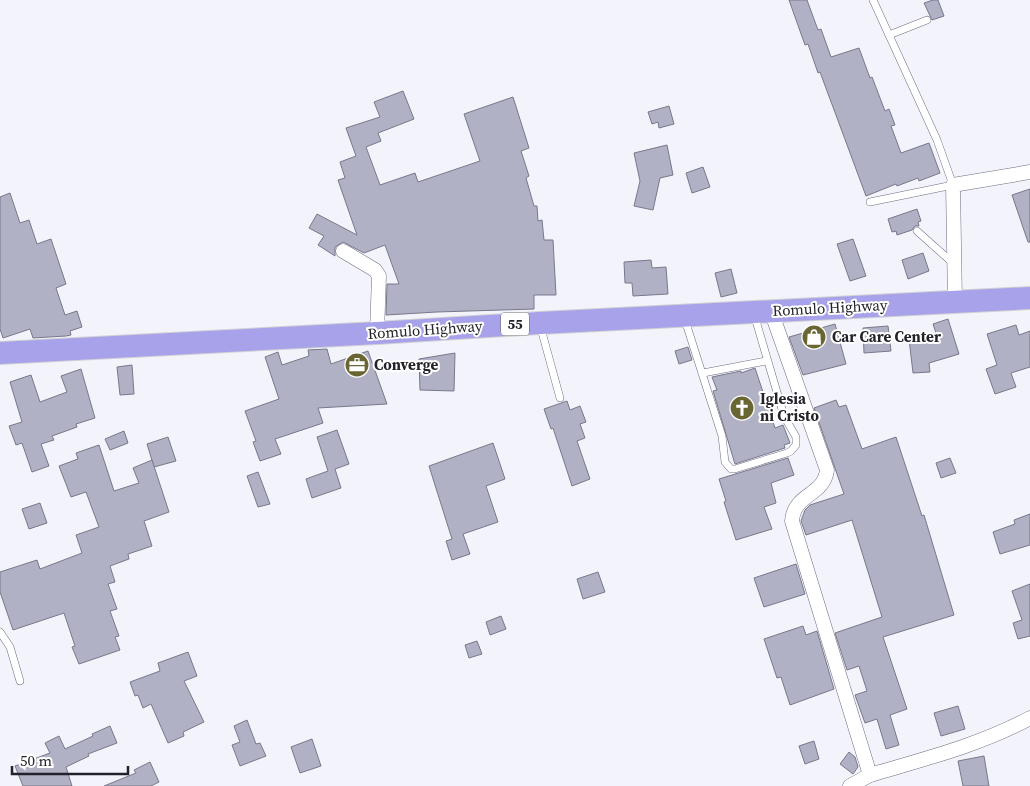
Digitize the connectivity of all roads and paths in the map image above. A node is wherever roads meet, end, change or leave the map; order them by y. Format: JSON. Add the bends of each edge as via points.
{"nodes":[{"id":1,"x":873,"y":0,"type":"edge"},
{"id":2,"x":927,"y":20,"type":"dead end"},
{"id":3,"x":890,"y":35,"type":"junction"},
{"id":4,"x":1030,"y":172,"type":"edge"},
{"id":5,"x":953,"y":185,"type":"junction"},
{"id":6,"x":870,"y":202,"type":"dead end"},
{"id":7,"x":916,"y":231,"type":"dead end"},
{"id":8,"x":344,"y":251,"type":"dead end"},
{"id":9,"x":954,"y":265,"type":"junction"},
{"id":10,"x":1030,"y":298,"type":"edge"},
{"id":11,"x":955,"y":302,"type":"junction"},
{"id":12,"x":762,"y":311,"type":"junction"},
{"id":13,"x":684,"y":316,"type":"junction"},
{"id":14,"x":540,"y":323,"type":"junction"},
{"id":15,"x":377,"y":333,"type":"junction"},
{"id":16,"x":0,"y":353,"type":"edge"},
{"id":17,"x":766,"y":361,"type":"junction"},
{"id":18,"x":703,"y":373,"type":"junction"},
{"id":19,"x":560,"y":398,"type":"dead end"},
{"id":20,"x":0,"y":632,"type":"edge"},
{"id":21,"x":20,"y":681,"type":"dead end"},
{"id":22,"x":1030,"y":718,"type":"edge"},
{"id":23,"x":870,"y":775,"type":"junction"},
{"id":24,"x":850,"y":786,"type":"edge"}],
"edges":[{"from":1,"to":3,"type":"lane"},
{"from":2,"to":3,"type":"lane"},
{"from":3,"to":5,"type":"lane","via":[[937,140]]},
{"from":4,"to":5,"type":"street"},
{"from":5,"to":6,"type":"lane"},
{"from":5,"to":9,"type":"street"},
{"from":7,"to":9,"type":"lane"},
{"from":8,"to":15,"type":"street","via":[[375,270],[379,276]]},
{"from":9,"to":11,"type":"street"},
{"from":10,"to":11,"type":"highway","name":"Romulo Highway","number":"55"},
{"from":11,"to":12,"type":"highway","name":"Romulo Highway","number":"55"},
{"from":12,"to":13,"type":"highway","name":"Romulo Highway","number":"55"},
{"from":12,"to":17,"type":"lane"},
{"from":12,"to":23,"type":"street","via":[[827,470],[823,484],[796,507],[792,521]]},
{"from":13,"to":14,"type":"highway","name":"Romulo Highway","number":"55"},
{"from":13,"to":18,"type":"lane"},
{"from":14,"to":15,"type":"highway","name":"Romulo Highway","number":"55"},
{"from":14,"to":19,"type":"lane"},
{"from":15,"to":16,"type":"highway","name":"Romulo Highway","number":"55"},
{"from":17,"to":18,"type":"lane"},
{"from":17,"to":18,"type":"lane","via":[[784,416],[796,437],[796,445],[787,453],[735,469],[726,462],[722,436]]},
{"from":20,"to":21,"type":"lane","via":[[10,647]]},
{"from":22,"to":23,"type":"street","via":[[958,748]]},
{"from":23,"to":24,"type":"street"}]}
